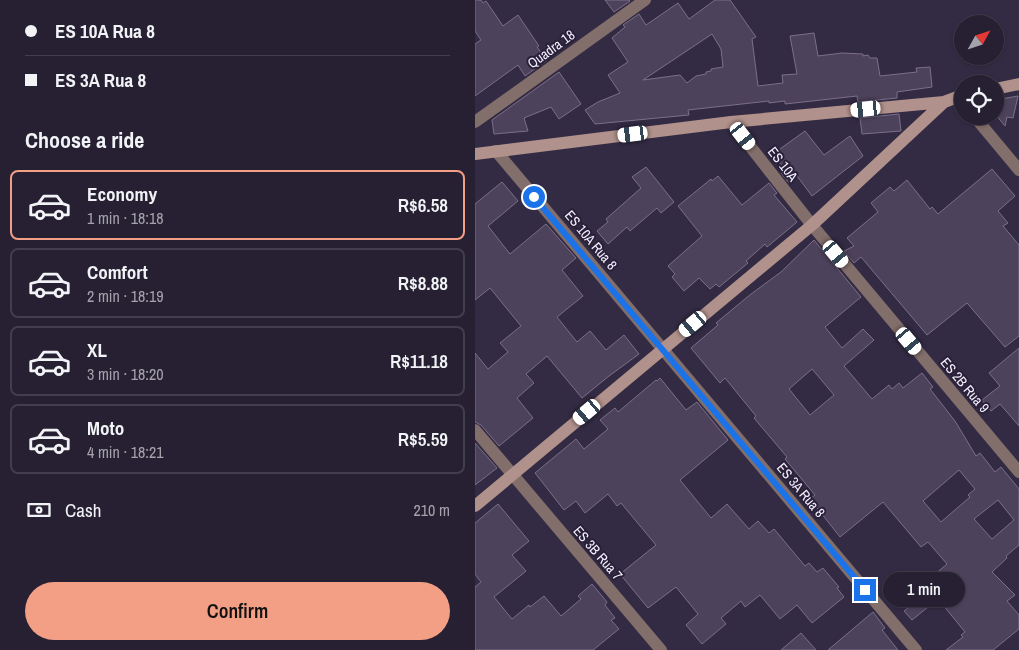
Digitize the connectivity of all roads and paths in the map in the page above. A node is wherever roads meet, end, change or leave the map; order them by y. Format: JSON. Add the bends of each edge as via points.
{"nodes":[{"id":1,"x":645,"y":0,"type":"edge"},
{"id":2,"x":1019,"y":84,"type":"edge"},
{"id":3,"x":1004,"y":87,"type":"edge"},
{"id":4,"x":954,"y":100,"type":"edge"},
{"id":5,"x":944,"y":102,"type":"junction"},
{"id":6,"x":475,"y":122,"type":"edge"},
{"id":7,"x":731,"y":122,"type":"junction"},
{"id":8,"x":982,"y":125,"type":"edge"},
{"id":9,"x":495,"y":151,"type":"junction"},
{"id":10,"x":475,"y":154,"type":"edge"},
{"id":11,"x":1019,"y":170,"type":"edge"},
{"id":12,"x":812,"y":225,"type":"junction"},
{"id":13,"x":663,"y":348,"type":"junction"},
{"id":14,"x":475,"y":430,"type":"edge"},
{"id":15,"x":1019,"y":472,"type":"edge"},
{"id":16,"x":511,"y":475,"type":"junction"},
{"id":17,"x":475,"y":506,"type":"edge"},
{"id":18,"x":661,"y":650,"type":"edge"},
{"id":19,"x":916,"y":650,"type":"edge"}],
"edges":[{"from":1,"to":6,"type":"street","name":"Quadra 18"},
{"from":2,"to":3,"type":"street"},
{"from":4,"to":5,"type":"street"},
{"from":5,"to":7,"type":"street"},
{"from":5,"to":12,"type":"street"},
{"from":7,"to":9,"type":"street"},
{"from":7,"to":12,"type":"street","name":"ES 10A"},
{"from":8,"to":11,"type":"street"},
{"from":9,"to":10,"type":"street"},
{"from":9,"to":13,"type":"street","name":"ES 10A Rua 8"},
{"from":12,"to":13,"type":"street"},
{"from":12,"to":15,"type":"street","name":"ES 2B Rua 9"},
{"from":13,"to":16,"type":"street"},
{"from":13,"to":19,"type":"street","name":"ES 3A Rua 8"},
{"from":14,"to":16,"type":"street","name":"ES 3B Rua 7"},
{"from":16,"to":17,"type":"street"},
{"from":16,"to":18,"type":"street","name":"ES 3B Rua 7"}]}
